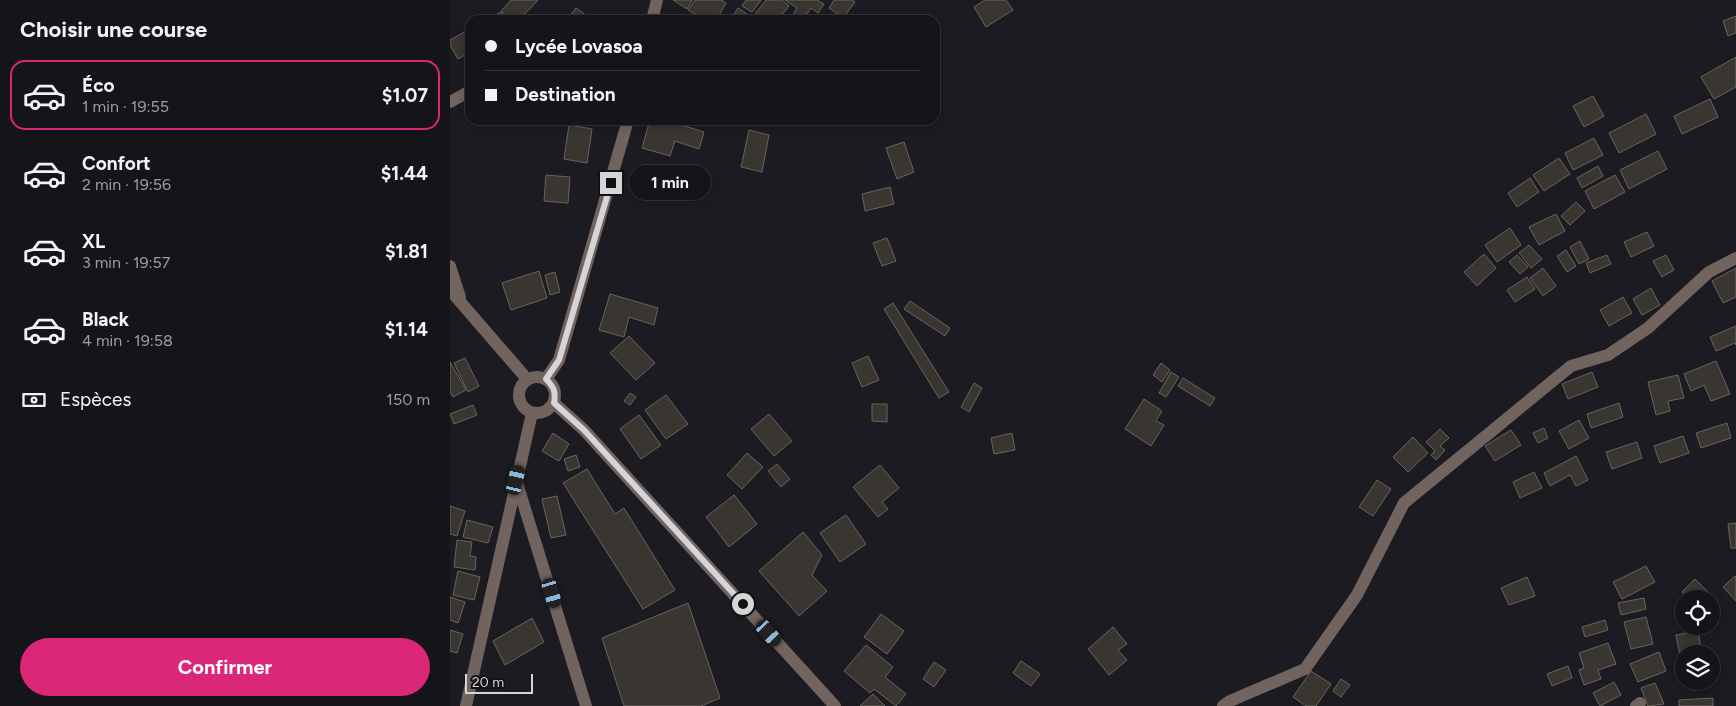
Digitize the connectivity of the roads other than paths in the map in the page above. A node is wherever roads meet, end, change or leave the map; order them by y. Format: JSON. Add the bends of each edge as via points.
{"nodes":[{"id":1,"x":657,"y":0,"type":"edge"},
{"id":2,"x":653,"y":15,"type":"edge"},
{"id":3,"x":465,"y":94,"type":"edge"},
{"id":4,"x":450,"y":102,"type":"edge"},
{"id":5,"x":627,"y":125,"type":"edge"},
{"id":6,"x":1736,"y":258,"type":"edge"},
{"id":7,"x":450,"y":266,"type":"edge"},
{"id":8,"x":450,"y":290,"type":"edge"},
{"id":9,"x":461,"y":302,"type":"junction"},
{"id":10,"x":527,"y":379,"type":"junction"},
{"id":11,"x":546,"y":379,"type":"junction"},
{"id":12,"x":554,"y":403,"type":"junction"},
{"id":13,"x":532,"y":413,"type":"junction"},
{"id":14,"x":516,"y":480,"type":"junction"},
{"id":15,"x":466,"y":706,"type":"edge"},
{"id":16,"x":586,"y":706,"type":"edge"},
{"id":17,"x":835,"y":706,"type":"edge"},
{"id":18,"x":1223,"y":706,"type":"edge"}],
"edges":[{"from":1,"to":2,"type":"street"},
{"from":3,"to":4,"type":"street"},
{"from":5,"to":11,"type":"street","via":[[559,360]]},
{"from":6,"to":18,"type":"street","via":[[1708,272],[1648,328],[1616,350],[1571,366],[1404,503],[1357,595],[1305,669]]},
{"from":7,"to":9,"type":"street"},
{"from":8,"to":9,"type":"street"},
{"from":9,"to":10,"type":"street"},
{"from":10,"to":11,"type":"street","via":[[536,376]]},
{"from":10,"to":13,"type":"street","via":[[520,385],[519,402]]},
{"from":11,"to":12,"type":"street","via":[[555,394]]},
{"from":12,"to":13,"type":"street","via":[[548,410]]},
{"from":12,"to":17,"type":"street","via":[[584,430]]},
{"from":13,"to":14,"type":"street"},
{"from":14,"to":15,"type":"street"},
{"from":14,"to":16,"type":"street"}]}
